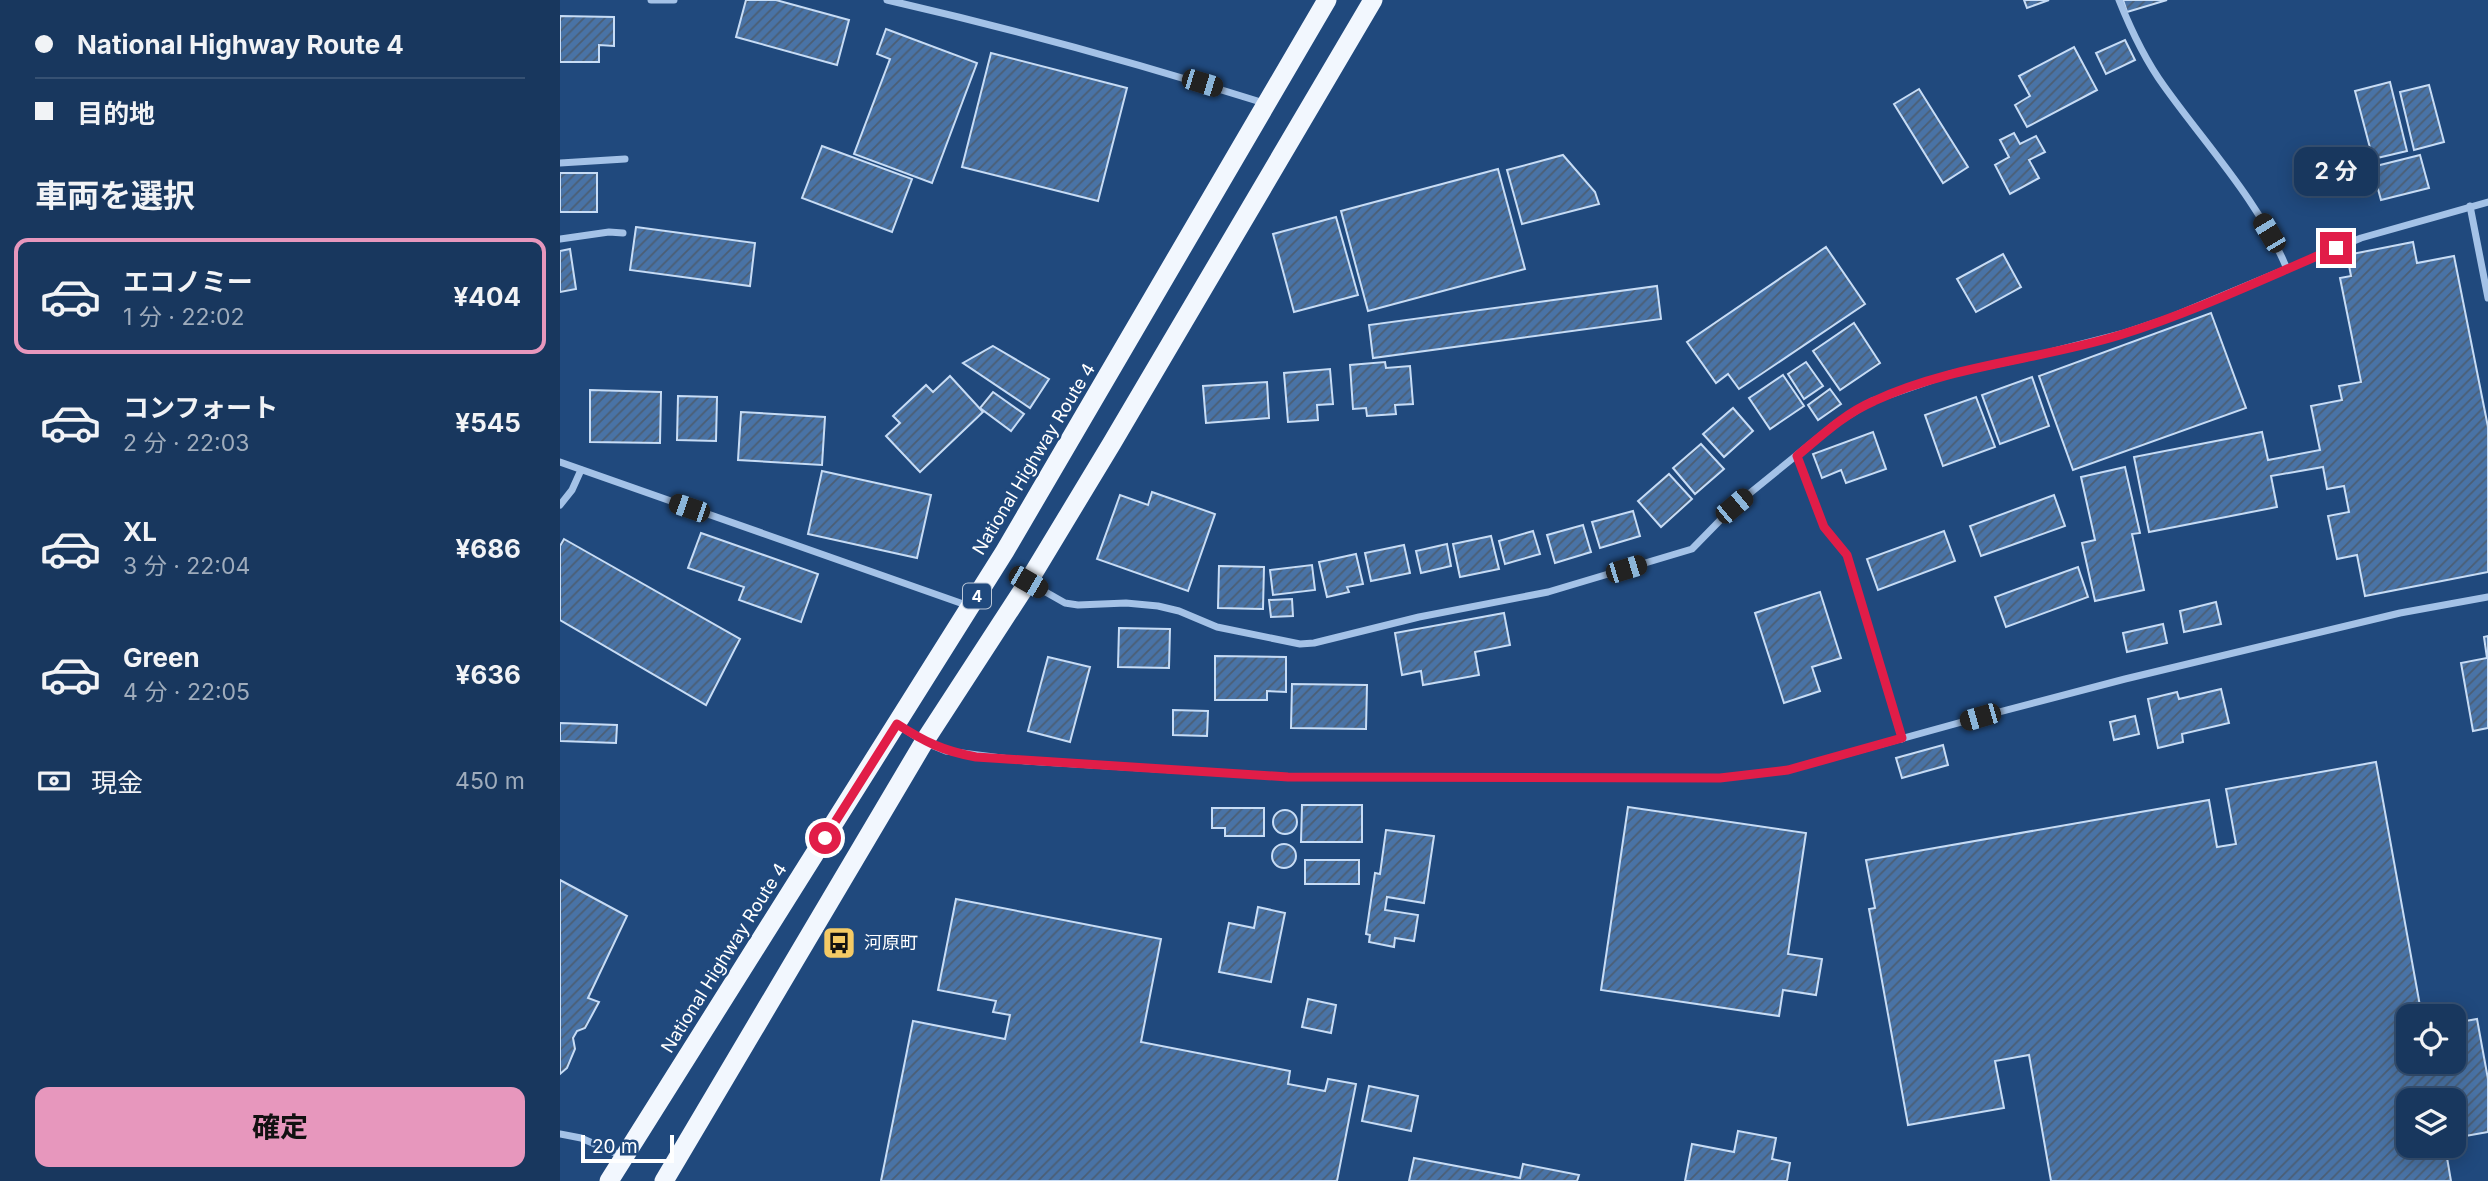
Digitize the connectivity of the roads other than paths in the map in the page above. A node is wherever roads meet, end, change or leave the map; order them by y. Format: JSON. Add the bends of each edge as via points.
{"nodes":[{"id":1,"x":651,"y":0,"type":"edge"},
{"id":2,"x":674,"y":0,"type":"edge"},
{"id":3,"x":887,"y":0,"type":"edge"},
{"id":4,"x":1327,"y":0,"type":"edge"},
{"id":5,"x":1373,"y":0,"type":"edge"},
{"id":6,"x":2119,"y":0,"type":"edge"},
{"id":7,"x":1268,"y":104,"type":"junction"},
{"id":8,"x":625,"y":159,"type":"dead end"},
{"id":9,"x":560,"y":163,"type":"edge"},
{"id":10,"x":2488,"y":202,"type":"edge"},
{"id":11,"x":2470,"y":206,"type":"junction"},
{"id":12,"x":623,"y":233,"type":"dead end"},
{"id":13,"x":560,"y":239,"type":"edge"},
{"id":14,"x":2287,"y":269,"type":"junction"},
{"id":15,"x":2488,"y":298,"type":"edge"},
{"id":16,"x":1797,"y":456,"type":"junction"},
{"id":17,"x":560,"y":462,"type":"edge"},
{"id":18,"x":581,"y":470,"type":"junction"},
{"id":19,"x":560,"y":505,"type":"edge"},
{"id":20,"x":1028,"y":582,"type":"junction"},
{"id":21,"x":2488,"y":597,"type":"edge"},
{"id":22,"x":971,"y":606,"type":"junction"},
{"id":23,"x":897,"y":724,"type":"junction"},
{"id":24,"x":1902,"y":738,"type":"junction"},
{"id":25,"x":924,"y":742,"type":"junction"},
{"id":26,"x":560,"y":1134,"type":"edge"},
{"id":27,"x":623,"y":1156,"type":"junction"},
{"id":28,"x":608,"y":1181,"type":"edge"},
{"id":29,"x":664,"y":1181,"type":"edge"}],
"edges":[{"from":1,"to":2,"type":"street"},
{"from":3,"to":7,"type":"street","via":[[1159,70]]},
{"from":4,"to":7,"type":"highway","name":"National Highway Route 4","number":"4"},
{"from":5,"to":20,"type":"highway","number":"4"},
{"from":6,"to":14,"type":"street","via":[[2133,35],[2162,83],[2256,212]]},
{"from":7,"to":22,"type":"highway","name":"National Highway Route 4","number":"4"},
{"from":8,"to":9,"type":"street"},
{"from":10,"to":11,"type":"street"},
{"from":11,"to":14,"type":"street","via":[[2361,238]]},
{"from":11,"to":15,"type":"street"},
{"from":12,"to":13,"type":"street"},
{"from":14,"to":16,"type":"street","via":[[2121,334],[1950,374],[1883,397],[1835,424]]},
{"from":16,"to":20,"type":"street","via":[[1734,506],[1692,549],[1548,592],[1314,643],[1217,627],[1158,606],[1078,606]]},
{"from":16,"to":24,"type":"street","via":[[1824,527],[1847,555]]},
{"from":17,"to":18,"type":"street"},
{"from":18,"to":19,"type":"street"},
{"from":18,"to":22,"type":"street"},
{"from":20,"to":25,"type":"highway","number":"4"},
{"from":21,"to":24,"type":"street","via":[[2374,619]]},
{"from":22,"to":23,"type":"highway","name":"National Highway Route 4","number":"4"},
{"from":23,"to":25,"type":"street"},
{"from":23,"to":27,"type":"highway","name":"National Highway Route 4","number":"4"},
{"from":24,"to":25,"type":"street","via":[[1788,770],[1720,778],[1288,777],[976,757]]},
{"from":25,"to":29,"type":"highway","number":"4"},
{"from":26,"to":27,"type":"street"},
{"from":27,"to":28,"type":"highway","name":"National Highway Route 4","number":"4"}]}
